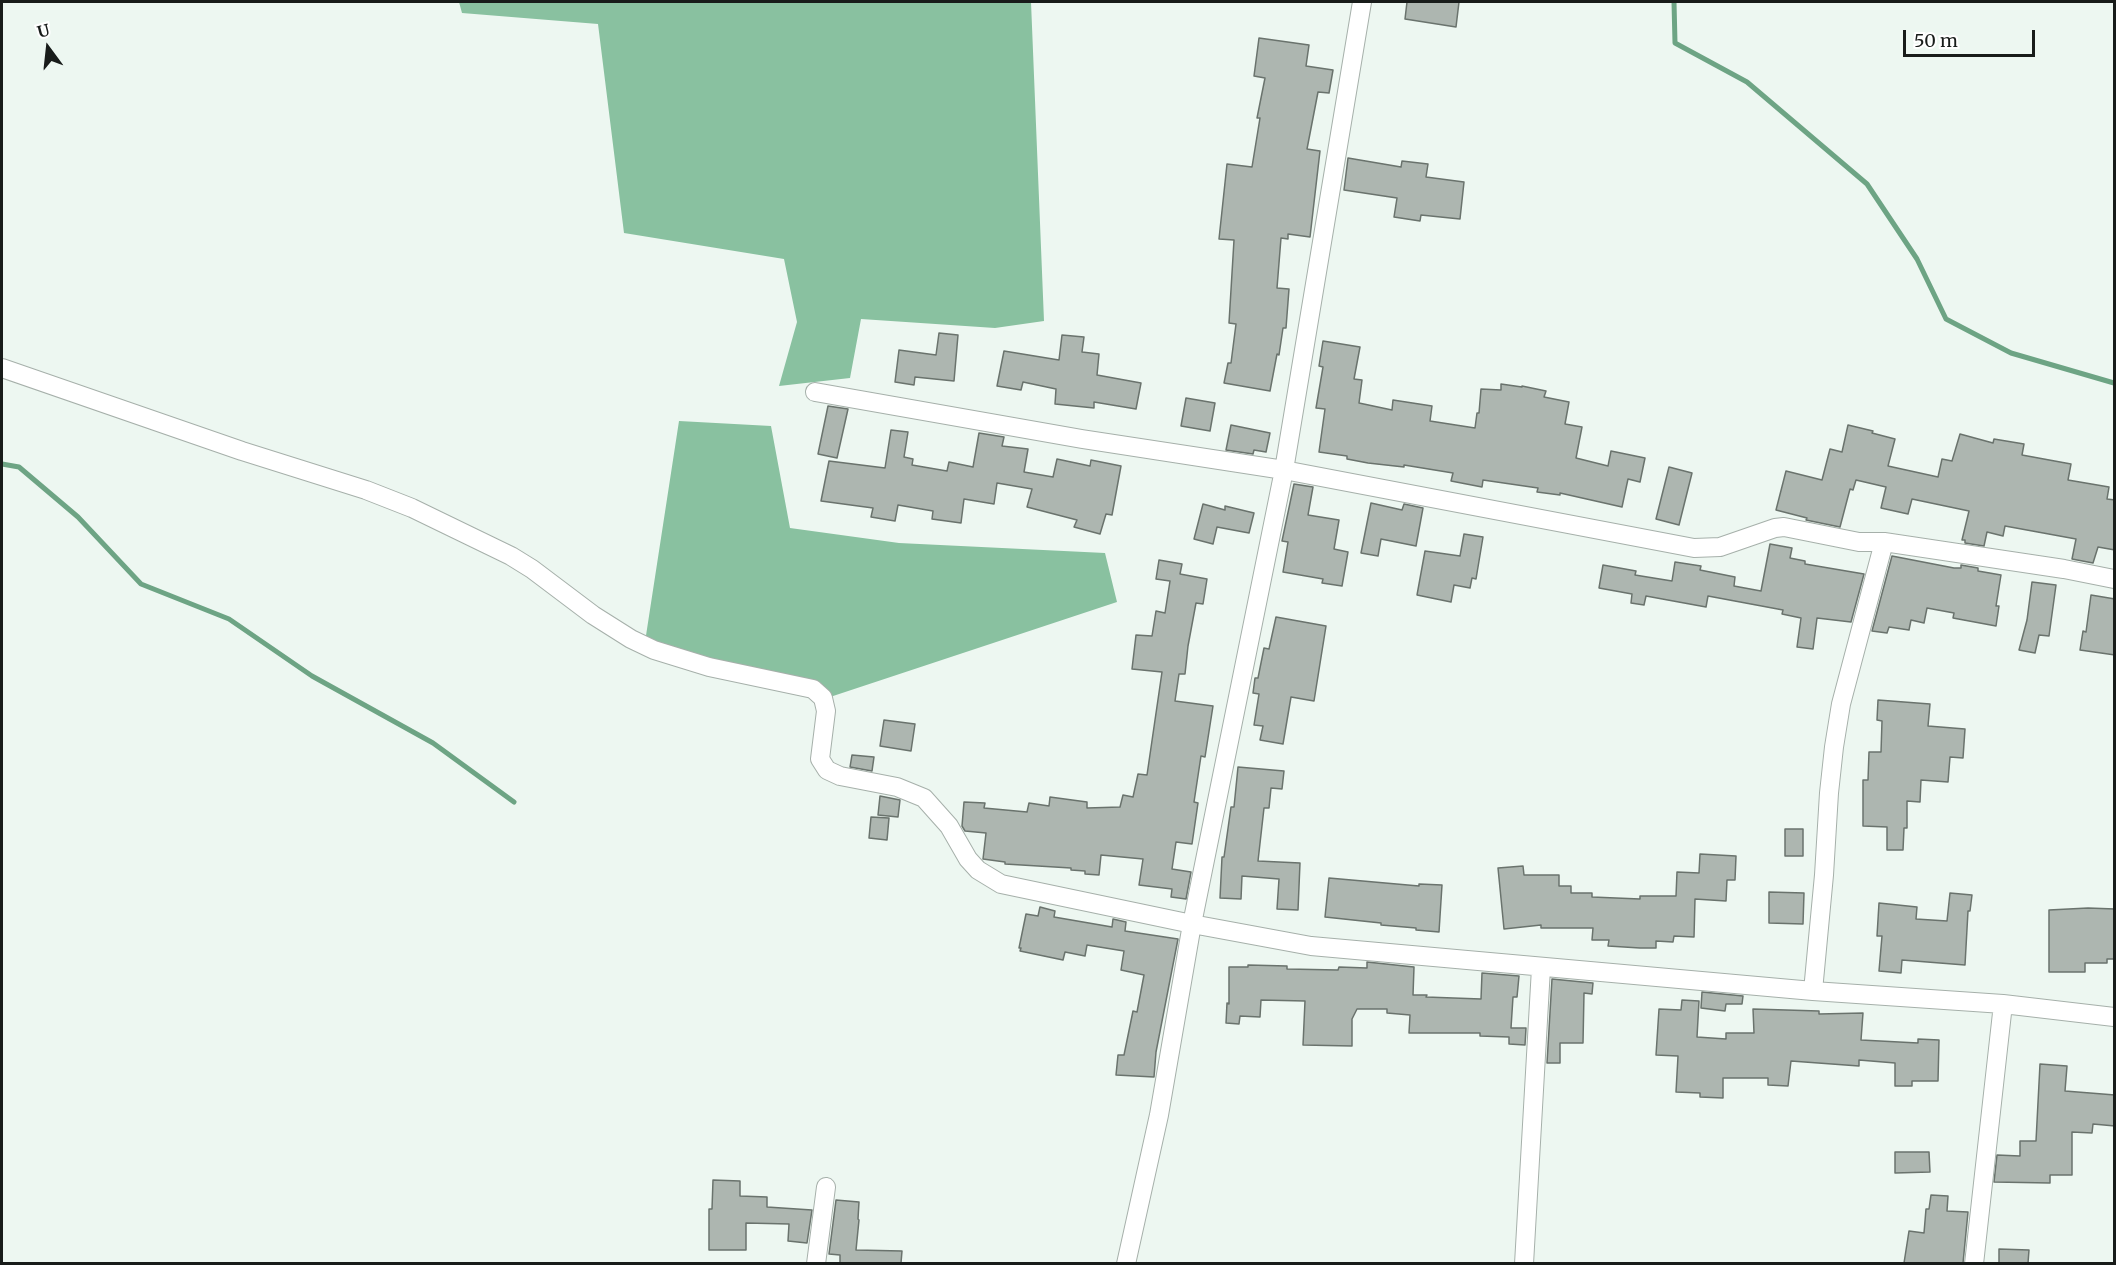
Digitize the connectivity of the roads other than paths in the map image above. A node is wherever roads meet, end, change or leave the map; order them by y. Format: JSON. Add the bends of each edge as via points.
{"nodes":[{"id":1,"x":1362,"y":2,"type":"edge"},
{"id":2,"x":2,"y":368,"type":"edge"},
{"id":3,"x":815,"y":392,"type":"dead end"},
{"id":4,"x":1284,"y":470,"type":"junction"},
{"id":5,"x":1884,"y":542,"type":"junction"},
{"id":6,"x":2115,"y":579,"type":"edge"},
{"id":7,"x":1192,"y":924,"type":"junction"},
{"id":8,"x":1541,"y":968,"type":"junction"},
{"id":9,"x":1814,"y":991,"type":"junction"},
{"id":10,"x":2003,"y":1004,"type":"junction"},
{"id":11,"x":2115,"y":1017,"type":"edge"},
{"id":12,"x":826,"y":1187,"type":"dead end"},
{"id":13,"x":816,"y":1263,"type":"edge"},
{"id":14,"x":1126,"y":1263,"type":"edge"},
{"id":15,"x":1524,"y":1263,"type":"edge"},
{"id":16,"x":1974,"y":1263,"type":"edge"}],
"edges":[{"from":1,"to":4,"type":"street"},
{"from":2,"to":7,"type":"street","via":[[412,508],[532,568],[593,615],[654,650],[709,667],[813,689],[823,698],[826,711],[820,759],[827,770],[897,787],[924,798],[949,826],[968,859],[989,878],[1017,888]]},
{"from":3,"to":4,"type":"street"},
{"from":4,"to":5,"type":"street","via":[[1694,548],[1720,547],[1784,527],[1859,542]]},
{"from":4,"to":7,"type":"street"},
{"from":5,"to":6,"type":"street"},
{"from":5,"to":9,"type":"street","via":[[1841,704],[1834,747]]},
{"from":7,"to":8,"type":"street","via":[[1311,946]]},
{"from":7,"to":14,"type":"street","via":[[1154,1140]]},
{"from":8,"to":9,"type":"street"},
{"from":8,"to":15,"type":"street"},
{"from":9,"to":10,"type":"street"},
{"from":10,"to":11,"type":"street"},
{"from":10,"to":16,"type":"street"},
{"from":12,"to":13,"type":"street"}]}
